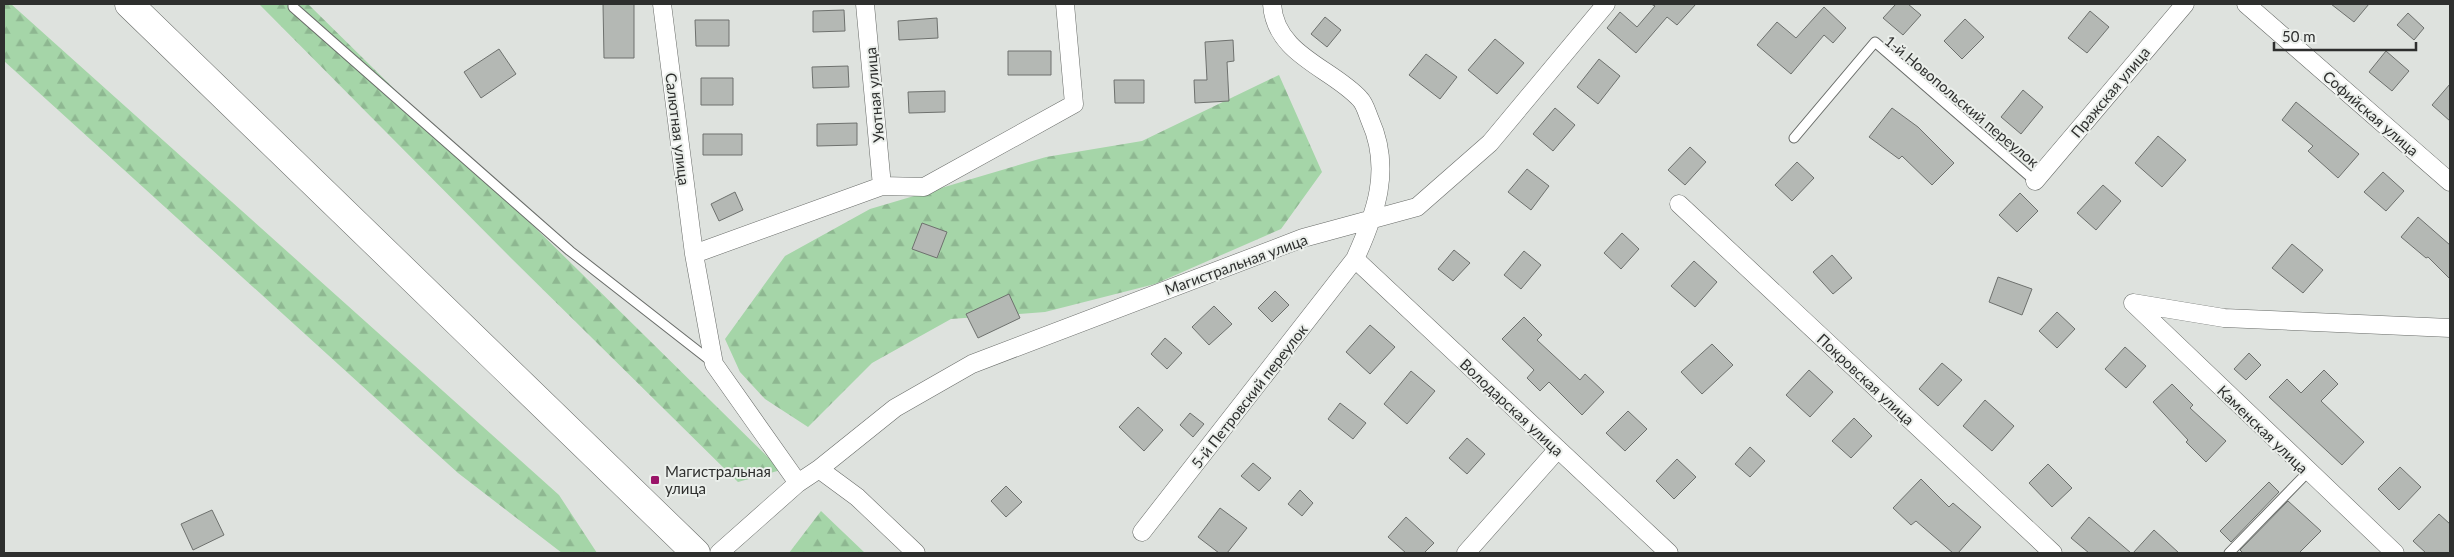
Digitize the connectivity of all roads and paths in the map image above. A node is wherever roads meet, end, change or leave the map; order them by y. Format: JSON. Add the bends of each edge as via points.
{"nodes":[{"id":1,"x":129,"y":4,"type":"edge"},
{"id":2,"x":293,"y":4,"type":"edge"},
{"id":3,"x":662,"y":4,"type":"edge"},
{"id":4,"x":866,"y":4,"type":"edge"},
{"id":5,"x":1065,"y":4,"type":"edge"},
{"id":6,"x":1606,"y":4,"type":"edge"},
{"id":7,"x":2185,"y":4,"type":"edge"},
{"id":8,"x":2246,"y":4,"type":"edge"},
{"id":9,"x":1277,"y":8,"type":"edge"},
{"id":10,"x":1794,"y":138,"type":"dead end"},
{"id":11,"x":2035,"y":181,"type":"joint"},
{"id":12,"x":2450,"y":182,"type":"edge"},
{"id":13,"x":882,"y":186,"type":"junction"},
{"id":14,"x":1679,"y":204,"type":"dead end"},
{"id":15,"x":1373,"y":220,"type":"junction"},
{"id":16,"x":694,"y":254,"type":"junction"},
{"id":17,"x":1355,"y":259,"type":"junction"},
{"id":18,"x":2450,"y":328,"type":"edge"},
{"id":19,"x":714,"y":364,"type":"junction"},
{"id":20,"x":1558,"y":449,"type":"junction"},
{"id":21,"x":819,"y":469,"type":"junction"},
{"id":22,"x":2308,"y":472,"type":"junction"},
{"id":23,"x":798,"y":483,"type":"junction"},
{"id":24,"x":1142,"y":532,"type":"dead end"},
{"id":25,"x":696,"y":553,"type":"edge"},
{"id":26,"x":719,"y":553,"type":"edge"},
{"id":27,"x":916,"y":553,"type":"edge"},
{"id":28,"x":1466,"y":553,"type":"edge"},
{"id":29,"x":1670,"y":553,"type":"edge"},
{"id":30,"x":2053,"y":553,"type":"edge"},
{"id":31,"x":2229,"y":553,"type":"edge"},
{"id":32,"x":2394,"y":553,"type":"edge"}],
"edges":[{"from":1,"to":25,"type":"main road"},
{"from":2,"to":19,"type":"lane","via":[[570,251]]},
{"from":3,"to":16,"type":"street","name":"Салютная улица"},
{"from":4,"to":13,"type":"street","name":"Уютная улица"},
{"from":5,"to":13,"type":"street","via":[[1074,104],[924,187]]},
{"from":6,"to":15,"type":"street","name":"Магистральная улица","via":[[1490,143],[1417,207]]},
{"from":7,"to":11,"type":"street","name":"Пражская улица"},
{"from":8,"to":12,"type":"street","name":"Софийская улица"},
{"from":9,"to":15,"type":"street","name":"5-й Петровский переулок","via":[[1294,49],[1361,99],[1374,130],[1381,160]]},
{"from":10,"to":11,"type":"lane","name":"1-й Новопольский переулок","via":[[1875,42]]},
{"from":13,"to":16,"type":"street"},
{"from":14,"to":30,"type":"street","name":"Покровская улица"},
{"from":15,"to":17,"type":"street","name":"5-й Петровский переулок"},
{"from":15,"to":21,"type":"street","name":"Магистральная улица","via":[[1303,238],[972,364],[895,408]]},
{"from":16,"to":19,"type":"street","name":"Салютная улица"},
{"from":17,"to":20,"type":"street","name":"Володарская улица"},
{"from":17,"to":24,"type":"street","name":"5-й Петровский переулок"},
{"from":18,"to":22,"type":"street","name":"Каменская улица","via":[[2224,318],[2133,303]]},
{"from":19,"to":23,"type":"street"},
{"from":20,"to":28,"type":"street"},
{"from":20,"to":29,"type":"street","name":"Володарская улица"},
{"from":21,"to":23,"type":"street","name":"Магистральная улица"},
{"from":21,"to":27,"type":"street","via":[[856,496]]},
{"from":22,"to":31,"type":"lane"},
{"from":22,"to":32,"type":"street","name":"Каменская улица"},
{"from":23,"to":26,"type":"street","name":"Магистральная улица"}]}
